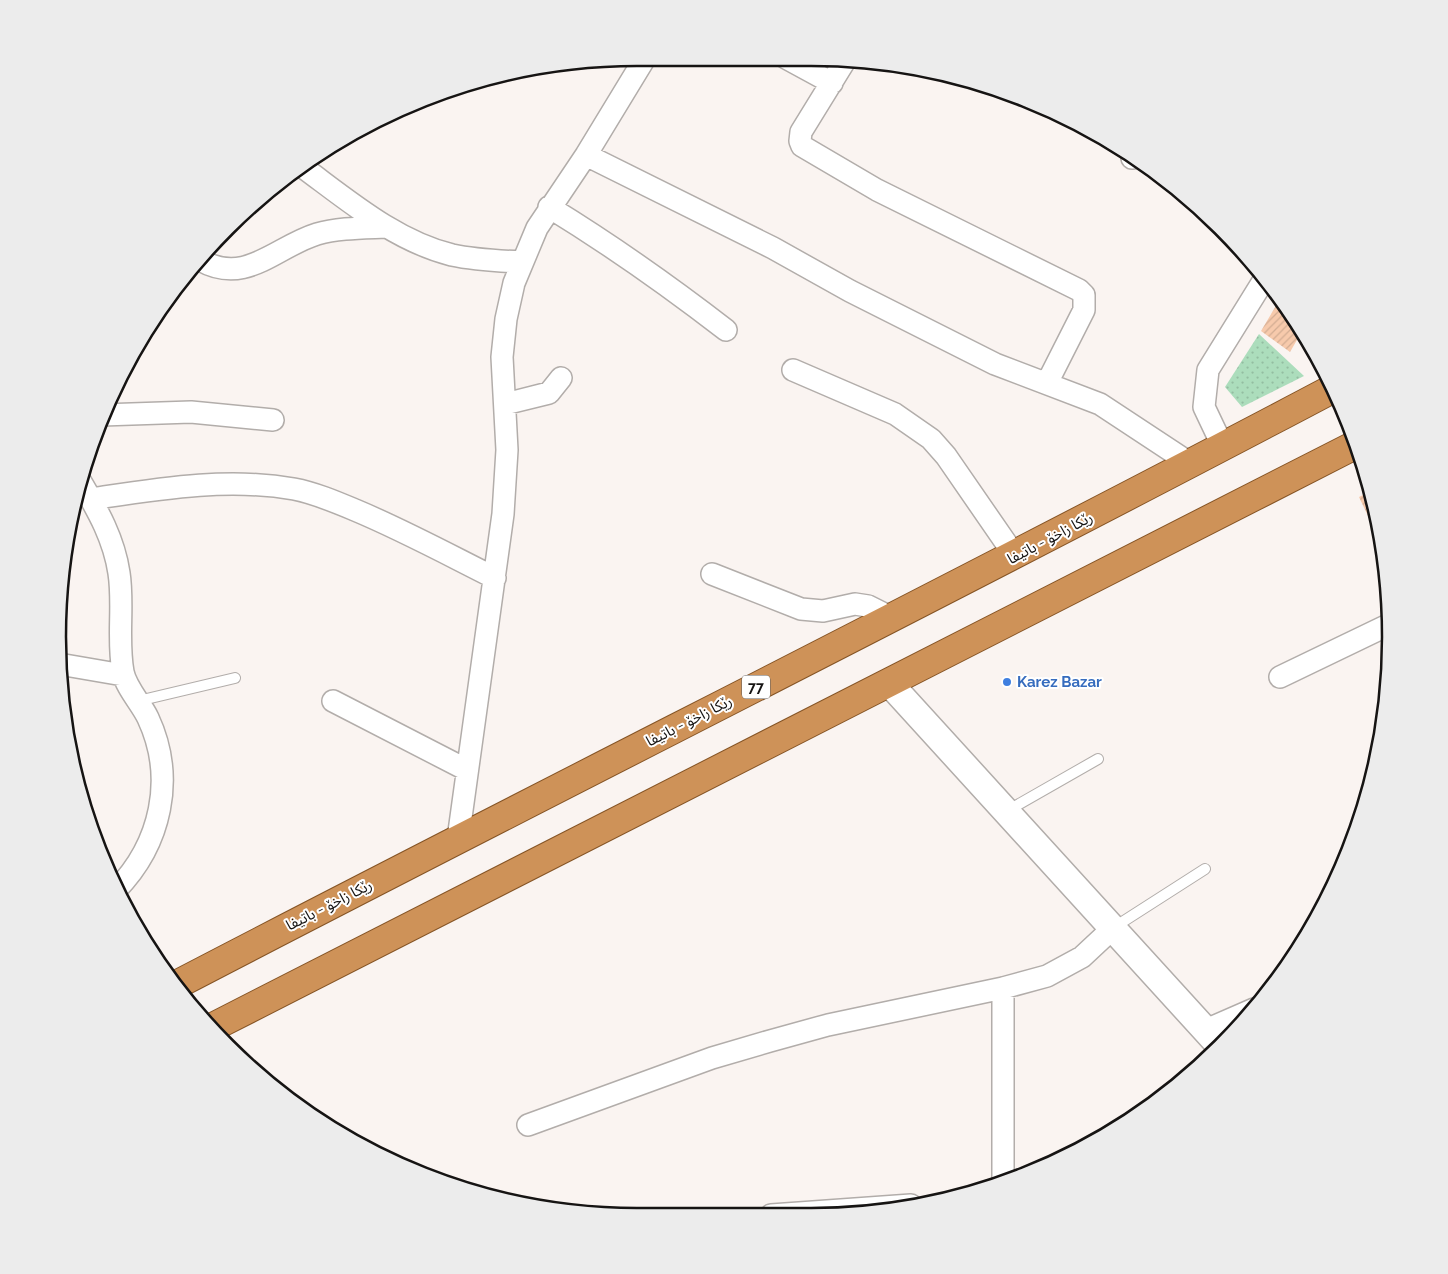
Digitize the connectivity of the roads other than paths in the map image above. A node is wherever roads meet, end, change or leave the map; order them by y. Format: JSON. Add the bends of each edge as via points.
{"nodes":[{"id":1,"x":640,"y":66,"type":"edge"},
{"id":2,"x":801,"y":66,"type":"edge"},
{"id":3,"x":841,"y":67,"type":"edge"},
{"id":4,"x":832,"y":83,"type":"junction"},
{"id":5,"x":586,"y":155,"type":"junction"},
{"id":6,"x":308,"y":171,"type":"edge"},
{"id":7,"x":549,"y":207,"type":"junction"},
{"id":8,"x":385,"y":227,"type":"junction"},
{"id":9,"x":521,"y":262,"type":"junction"},
{"id":10,"x":207,"y":263,"type":"edge"},
{"id":11,"x":1260,"y":286,"type":"edge"},
{"id":12,"x":726,"y":330,"type":"dead end"},
{"id":13,"x":793,"y":370,"type":"dead end"},
{"id":14,"x":561,"y":378,"type":"dead end"},
{"id":15,"x":1047,"y":383,"type":"junction"},
{"id":16,"x":1326,"y":392,"type":"edge"},
{"id":17,"x":505,"y":404,"type":"junction"},
{"id":18,"x":112,"y":415,"type":"edge"},
{"id":19,"x":274,"y":420,"type":"dead end"},
{"id":20,"x":1223,"y":447,"type":"junction"},
{"id":21,"x":1349,"y":448,"type":"edge"},
{"id":22,"x":1191,"y":464,"type":"junction"},
{"id":23,"x":86,"y":490,"type":"edge"},
{"id":24,"x":1015,"y":556,"type":"junction"},
{"id":25,"x":712,"y":574,"type":"dead end"},
{"id":26,"x":495,"y":578,"type":"junction"},
{"id":27,"x":892,"y":618,"type":"junction"},
{"id":28,"x":1382,"y":628,"type":"edge"},
{"id":29,"x":67,"y":665,"type":"edge"},
{"id":30,"x":124,"y":675,"type":"junction"},
{"id":31,"x":1280,"y":677,"type":"dead end"},
{"id":32,"x":235,"y":678,"type":"dead end"},
{"id":33,"x":890,"y":684,"type":"junction"},
{"id":34,"x":138,"y":701,"type":"junction"},
{"id":35,"x":333,"y":701,"type":"dead end"},
{"id":36,"x":1098,"y":759,"type":"dead end"},
{"id":37,"x":468,"y":770,"type":"junction"},
{"id":38,"x":1006,"y":812,"type":"junction"},
{"id":39,"x":458,"y":839,"type":"junction"},
{"id":40,"x":1205,"y":869,"type":"dead end"},
{"id":41,"x":122,"y":883,"type":"edge"},
{"id":42,"x":1112,"y":929,"type":"junction"},
{"id":43,"x":182,"y":982,"type":"edge"},
{"id":44,"x":1003,"y":988,"type":"junction"},
{"id":45,"x":218,"y":1024,"type":"edge"},
{"id":46,"x":1228,"y":1026,"type":"edge"},
{"id":47,"x":1212,"y":1037,"type":"edge"},
{"id":48,"x":528,"y":1125,"type":"dead end"},
{"id":49,"x":1003,"y":1174,"type":"edge"}],
"edges":[{"from":1,"to":5,"type":"street"},
{"from":2,"to":4,"type":"street"},
{"from":3,"to":4,"type":"street"},
{"from":4,"to":15,"type":"street","via":[[801,132],[800,141],[806,149],[876,190],[1084,295],[1084,310]]},
{"from":5,"to":7,"type":"street"},
{"from":5,"to":15,"type":"street","via":[[773,248],[969,352],[1010,371]]},
{"from":6,"to":8,"type":"street"},
{"from":7,"to":9,"type":"street"},
{"from":7,"to":12,"type":"street","via":[[647,270]]},
{"from":8,"to":9,"type":"street","via":[[451,255]]},
{"from":8,"to":10,"type":"street","via":[[318,234],[290,244],[267,260],[237,269]]},
{"from":9,"to":17,"type":"street","via":[[506,319],[502,357]]},
{"from":11,"to":20,"type":"street","via":[[1208,370],[1204,407]]},
{"from":13,"to":24,"type":"street","via":[[895,414],[931,439]]},
{"from":14,"to":17,"type":"street","via":[[549,393]]},
{"from":15,"to":22,"type":"street","via":[[1100,404]]},
{"from":16,"to":20,"type":"highway","name":"رێکا زاخۆ - باتیفا","number":"77"},
{"from":17,"to":26,"type":"street","via":[[507,450]]},
{"from":18,"to":19,"type":"street","via":[[191,412]]},
{"from":20,"to":22,"type":"highway","name":"رێکا زاخۆ - باتیفا","number":"77"},
{"from":21,"to":33,"type":"highway"},
{"from":22,"to":24,"type":"highway","name":"رێکا زاخۆ - باتیفا","number":"77"},
{"from":23,"to":26,"type":"street","via":[[248,484],[295,490],[381,521]]},
{"from":23,"to":30,"type":"street","via":[[110,537],[120,574],[120,656]]},
{"from":24,"to":27,"type":"highway","name":"رێکا زاخۆ - باتیفا","number":"77"},
{"from":25,"to":27,"type":"street","via":[[801,609],[823,611],[855,604],[868,606]]},
{"from":26,"to":37,"type":"street"},
{"from":27,"to":39,"type":"highway","name":"رێکا زاخۆ - باتیفا","number":"77"},
{"from":28,"to":31,"type":"street"},
{"from":29,"to":30,"type":"street"},
{"from":30,"to":34,"type":"street"},
{"from":32,"to":34,"type":"lane"},
{"from":33,"to":38,"type":"street"},
{"from":33,"to":45,"type":"highway"},
{"from":34,"to":41,"type":"street","via":[[156,740],[162,769],[162,792],[152,838],[138,864]]},
{"from":35,"to":37,"type":"street"},
{"from":36,"to":38,"type":"lane"},
{"from":37,"to":39,"type":"street"},
{"from":38,"to":42,"type":"street"},
{"from":39,"to":43,"type":"highway","name":"رێکا زاخۆ - باتیفا","number":"77"},
{"from":40,"to":42,"type":"lane"},
{"from":42,"to":44,"type":"street","via":[[1065,968]]},
{"from":42,"to":47,"type":"street"},
{"from":44,"to":48,"type":"street","via":[[828,1025],[770,1041],[712,1058]]},
{"from":44,"to":49,"type":"street"},
{"from":46,"to":47,"type":"street"}]}
